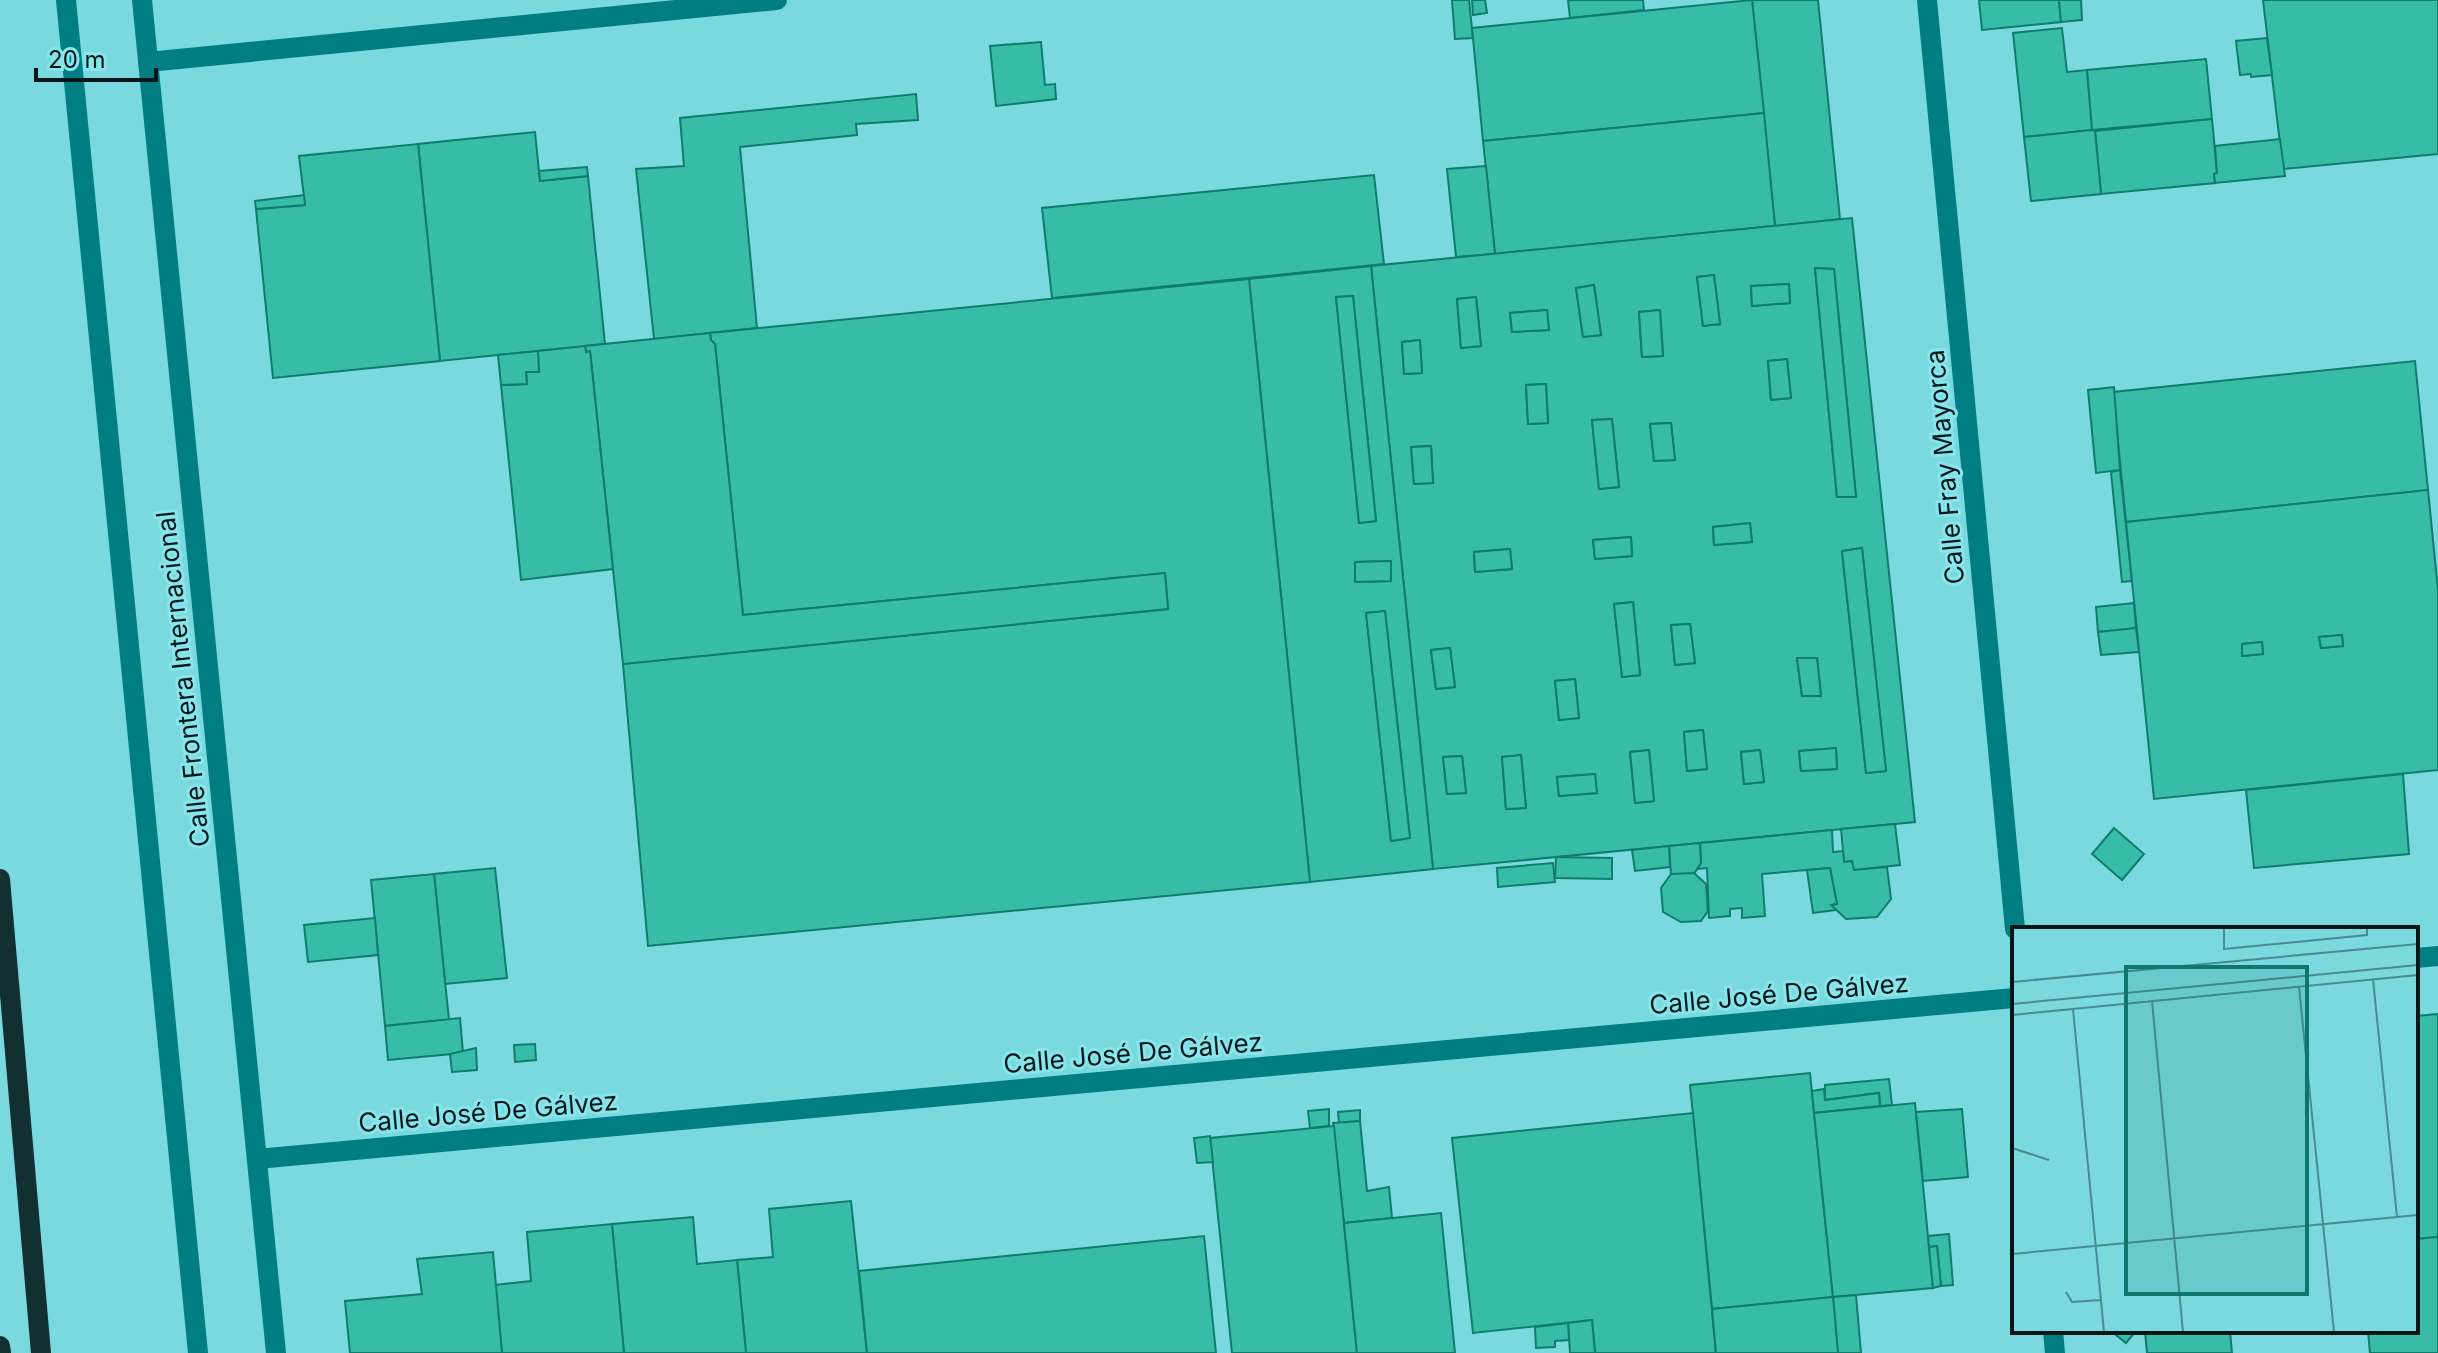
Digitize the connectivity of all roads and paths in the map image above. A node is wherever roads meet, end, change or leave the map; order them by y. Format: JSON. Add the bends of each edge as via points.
{"nodes":[{"id":1,"x":66,"y":0,"type":"edge"},
{"id":2,"x":142,"y":0,"type":"edge"},
{"id":3,"x":777,"y":0,"type":"edge"},
{"id":4,"x":1927,"y":0,"type":"edge"},
{"id":5,"x":148,"y":62,"type":"junction"},
{"id":6,"x":0,"y":879,"type":"edge"},
{"id":7,"x":2015,"y":927,"type":"edge"},
{"id":8,"x":2438,"y":956,"type":"edge"},
{"id":9,"x":2418,"y":958,"type":"edge"},
{"id":10,"x":2012,"y":998,"type":"edge"},
{"id":11,"x":257,"y":1159,"type":"junction"},
{"id":12,"x":2053,"y":1333,"type":"edge"},
{"id":13,"x":0,"y":1346,"type":"edge"},
{"id":14,"x":1,"y":1353,"type":"edge"},
{"id":15,"x":41,"y":1353,"type":"edge"},
{"id":16,"x":198,"y":1353,"type":"edge"},
{"id":17,"x":276,"y":1353,"type":"edge"},
{"id":18,"x":2055,"y":1353,"type":"edge"}],
"edges":[{"from":1,"to":16,"type":"street"},
{"from":2,"to":5,"type":"street","name":"Calle Frontera Internacional"},
{"from":3,"to":5,"type":"street"},
{"from":4,"to":7,"type":"street","name":"Calle Fray Mayorca"},
{"from":5,"to":11,"type":"street","name":"Calle Frontera Internacional"},
{"from":6,"to":15,"type":"main road"},
{"from":8,"to":9,"type":"street"},
{"from":10,"to":11,"type":"street","name":"Calle José De Gálvez"},
{"from":11,"to":17,"type":"street","name":"Calle Frontera Internacional"},
{"from":12,"to":18,"type":"street"},
{"from":13,"to":14,"type":"main road"}]}
